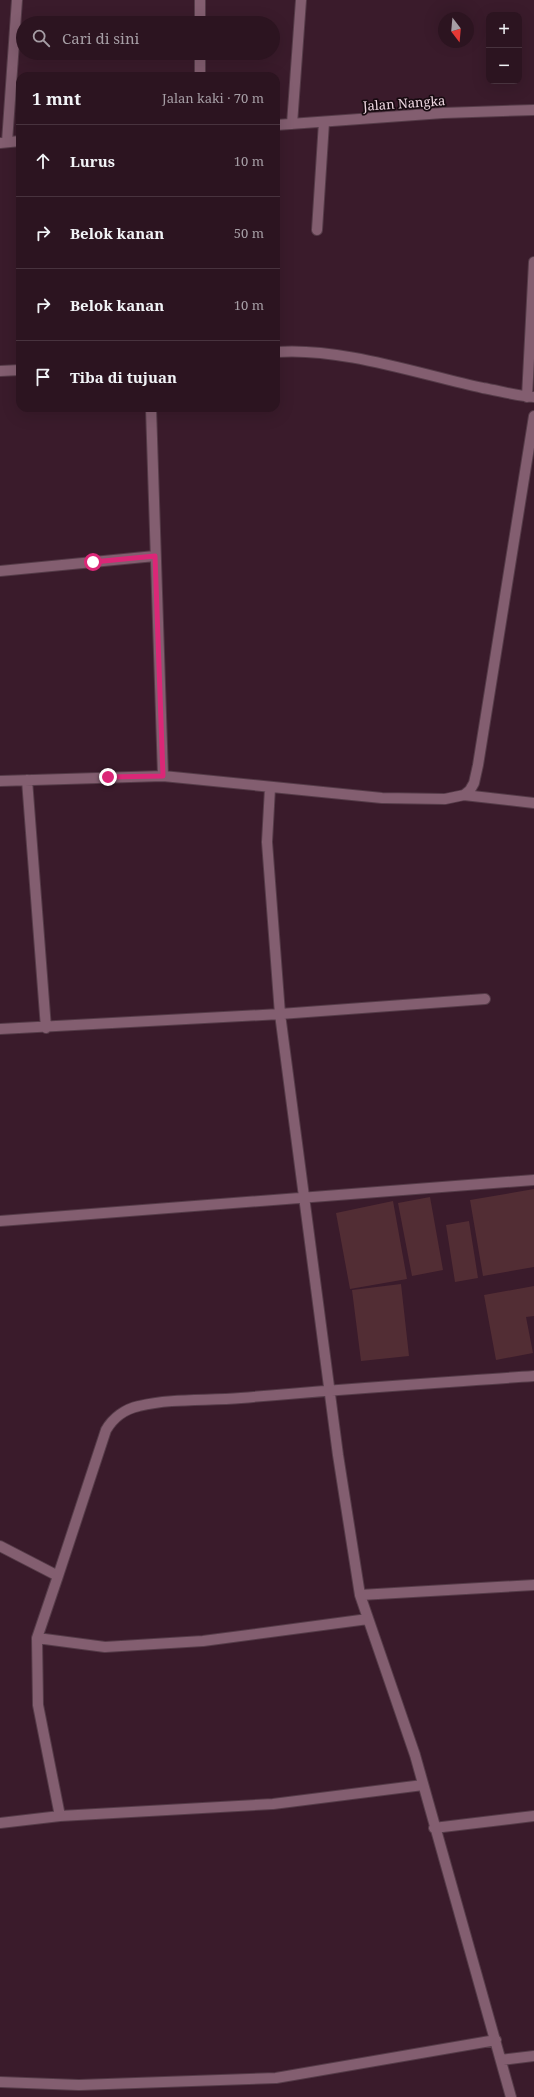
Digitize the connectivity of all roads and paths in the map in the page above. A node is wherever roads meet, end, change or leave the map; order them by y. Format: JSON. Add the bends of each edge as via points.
{"nodes":[{"id":1,"x":16,"y":0,"type":"edge"},
{"id":2,"x":200,"y":0,"type":"edge"},
{"id":3,"x":301,"y":0,"type":"edge"},
{"id":4,"x":200,"y":16,"type":"edge"},
{"id":5,"x":200,"y":60,"type":"edge"},
{"id":6,"x":200,"y":72,"type":"edge"},
{"id":7,"x":534,"y":110,"type":"edge"},
{"id":8,"x":324,"y":122,"type":"junction"},
{"id":9,"x":292,"y":124,"type":"junction"},
{"id":10,"x":280,"y":125,"type":"edge"},
{"id":11,"x":16,"y":141,"type":"edge"},
{"id":12,"x":4,"y":142,"type":"edge"},
{"id":13,"x":317,"y":230,"type":"dead end"},
{"id":14,"x":534,"y":262,"type":"edge"},
{"id":15,"x":280,"y":352,"type":"edge"},
{"id":16,"x":16,"y":370,"type":"edge"},
{"id":17,"x":0,"y":371,"type":"edge"},
{"id":18,"x":530,"y":397,"type":"edge"},
{"id":19,"x":151,"y":412,"type":"edge"},
{"id":20,"x":534,"y":416,"type":"edge"},
{"id":21,"x":155,"y":556,"type":"junction"},
{"id":22,"x":0,"y":571,"type":"edge"},
{"id":23,"x":163,"y":776,"type":"junction"},
{"id":24,"x":26,"y":780,"type":"junction"},
{"id":25,"x":0,"y":781,"type":"edge"},
{"id":26,"x":270,"y":788,"type":"junction"},
{"id":27,"x":464,"y":795,"type":"junction"},
{"id":28,"x":534,"y":802,"type":"edge"},
{"id":29,"x":485,"y":999,"type":"dead end"},
{"id":30,"x":280,"y":1014,"type":"junction"},
{"id":31,"x":46,"y":1028,"type":"junction"},
{"id":32,"x":0,"y":1029,"type":"edge"},
{"id":33,"x":534,"y":1180,"type":"edge"},
{"id":34,"x":306,"y":1198,"type":"junction"},
{"id":35,"x":0,"y":1221,"type":"edge"},
{"id":36,"x":534,"y":1376,"type":"edge"},
{"id":37,"x":330,"y":1390,"type":"junction"},
{"id":38,"x":0,"y":1546,"type":"edge"},
{"id":39,"x":58,"y":1576,"type":"junction"},
{"id":40,"x":534,"y":1585,"type":"edge"},
{"id":41,"x":360,"y":1595,"type":"junction"},
{"id":42,"x":368,"y":1619,"type":"junction"},
{"id":43,"x":38,"y":1638,"type":"junction"},
{"id":44,"x":423,"y":1785,"type":"junction"},
{"id":45,"x":60,"y":1816,"type":"junction"},
{"id":46,"x":534,"y":1816,"type":"edge"},
{"id":47,"x":0,"y":1823,"type":"edge"},
{"id":48,"x":434,"y":1828,"type":"junction"},
{"id":49,"x":496,"y":2040,"type":"junction"},
{"id":50,"x":534,"y":2056,"type":"edge"},
{"id":51,"x":501,"y":2060,"type":"junction"},
{"id":52,"x":0,"y":2082,"type":"edge"},
{"id":53,"x":511,"y":2097,"type":"edge"}],
"edges":[{"from":1,"to":12,"type":"street"},
{"from":2,"to":4,"type":"street"},
{"from":3,"to":9,"type":"street"},
{"from":5,"to":6,"type":"street"},
{"from":7,"to":8,"type":"street","name":"Jalan Nangka"},
{"from":8,"to":9,"type":"street","name":"Jalan Nangka"},
{"from":8,"to":13,"type":"street"},
{"from":9,"to":10,"type":"street","name":"Jalan Nangka"},
{"from":11,"to":12,"type":"street"},
{"from":14,"to":18,"type":"street"},
{"from":15,"to":18,"type":"street","via":[[298,350],[377,362]]},
{"from":16,"to":17,"type":"street"},
{"from":19,"to":21,"type":"street"},
{"from":20,"to":27,"type":"street","via":[[478,765],[474,783]]},
{"from":21,"to":22,"type":"street"},
{"from":21,"to":23,"type":"street"},
{"from":23,"to":24,"type":"street"},
{"from":23,"to":26,"type":"street"},
{"from":24,"to":25,"type":"street"},
{"from":24,"to":31,"type":"street"},
{"from":26,"to":27,"type":"street","via":[[382,798],[445,799]]},
{"from":26,"to":30,"type":"street","via":[[267,842]]},
{"from":27,"to":28,"type":"street"},
{"from":29,"to":30,"type":"street"},
{"from":30,"to":31,"type":"street"},
{"from":30,"to":34,"type":"street"},
{"from":31,"to":32,"type":"street"},
{"from":33,"to":34,"type":"street"},
{"from":34,"to":35,"type":"street"},
{"from":34,"to":37,"type":"street"},
{"from":36,"to":37,"type":"street"},
{"from":37,"to":39,"type":"street","via":[[154,1404],[138,1406],[125,1412],[111,1422],[106,1430]]},
{"from":37,"to":41,"type":"street"},
{"from":38,"to":39,"type":"street"},
{"from":39,"to":43,"type":"street"},
{"from":40,"to":41,"type":"street"},
{"from":41,"to":42,"type":"street"},
{"from":42,"to":43,"type":"street","via":[[196,1642],[105,1647]]},
{"from":42,"to":44,"type":"street"},
{"from":43,"to":45,"type":"street","via":[[38,1705]]},
{"from":44,"to":45,"type":"street","via":[[273,1804]]},
{"from":44,"to":48,"type":"street"},
{"from":45,"to":47,"type":"street"},
{"from":46,"to":48,"type":"street"},
{"from":48,"to":49,"type":"street"},
{"from":49,"to":51,"type":"street"},
{"from":49,"to":52,"type":"street","via":[[276,2078],[79,2085]]},
{"from":50,"to":51,"type":"street"},
{"from":51,"to":53,"type":"street"}]}
